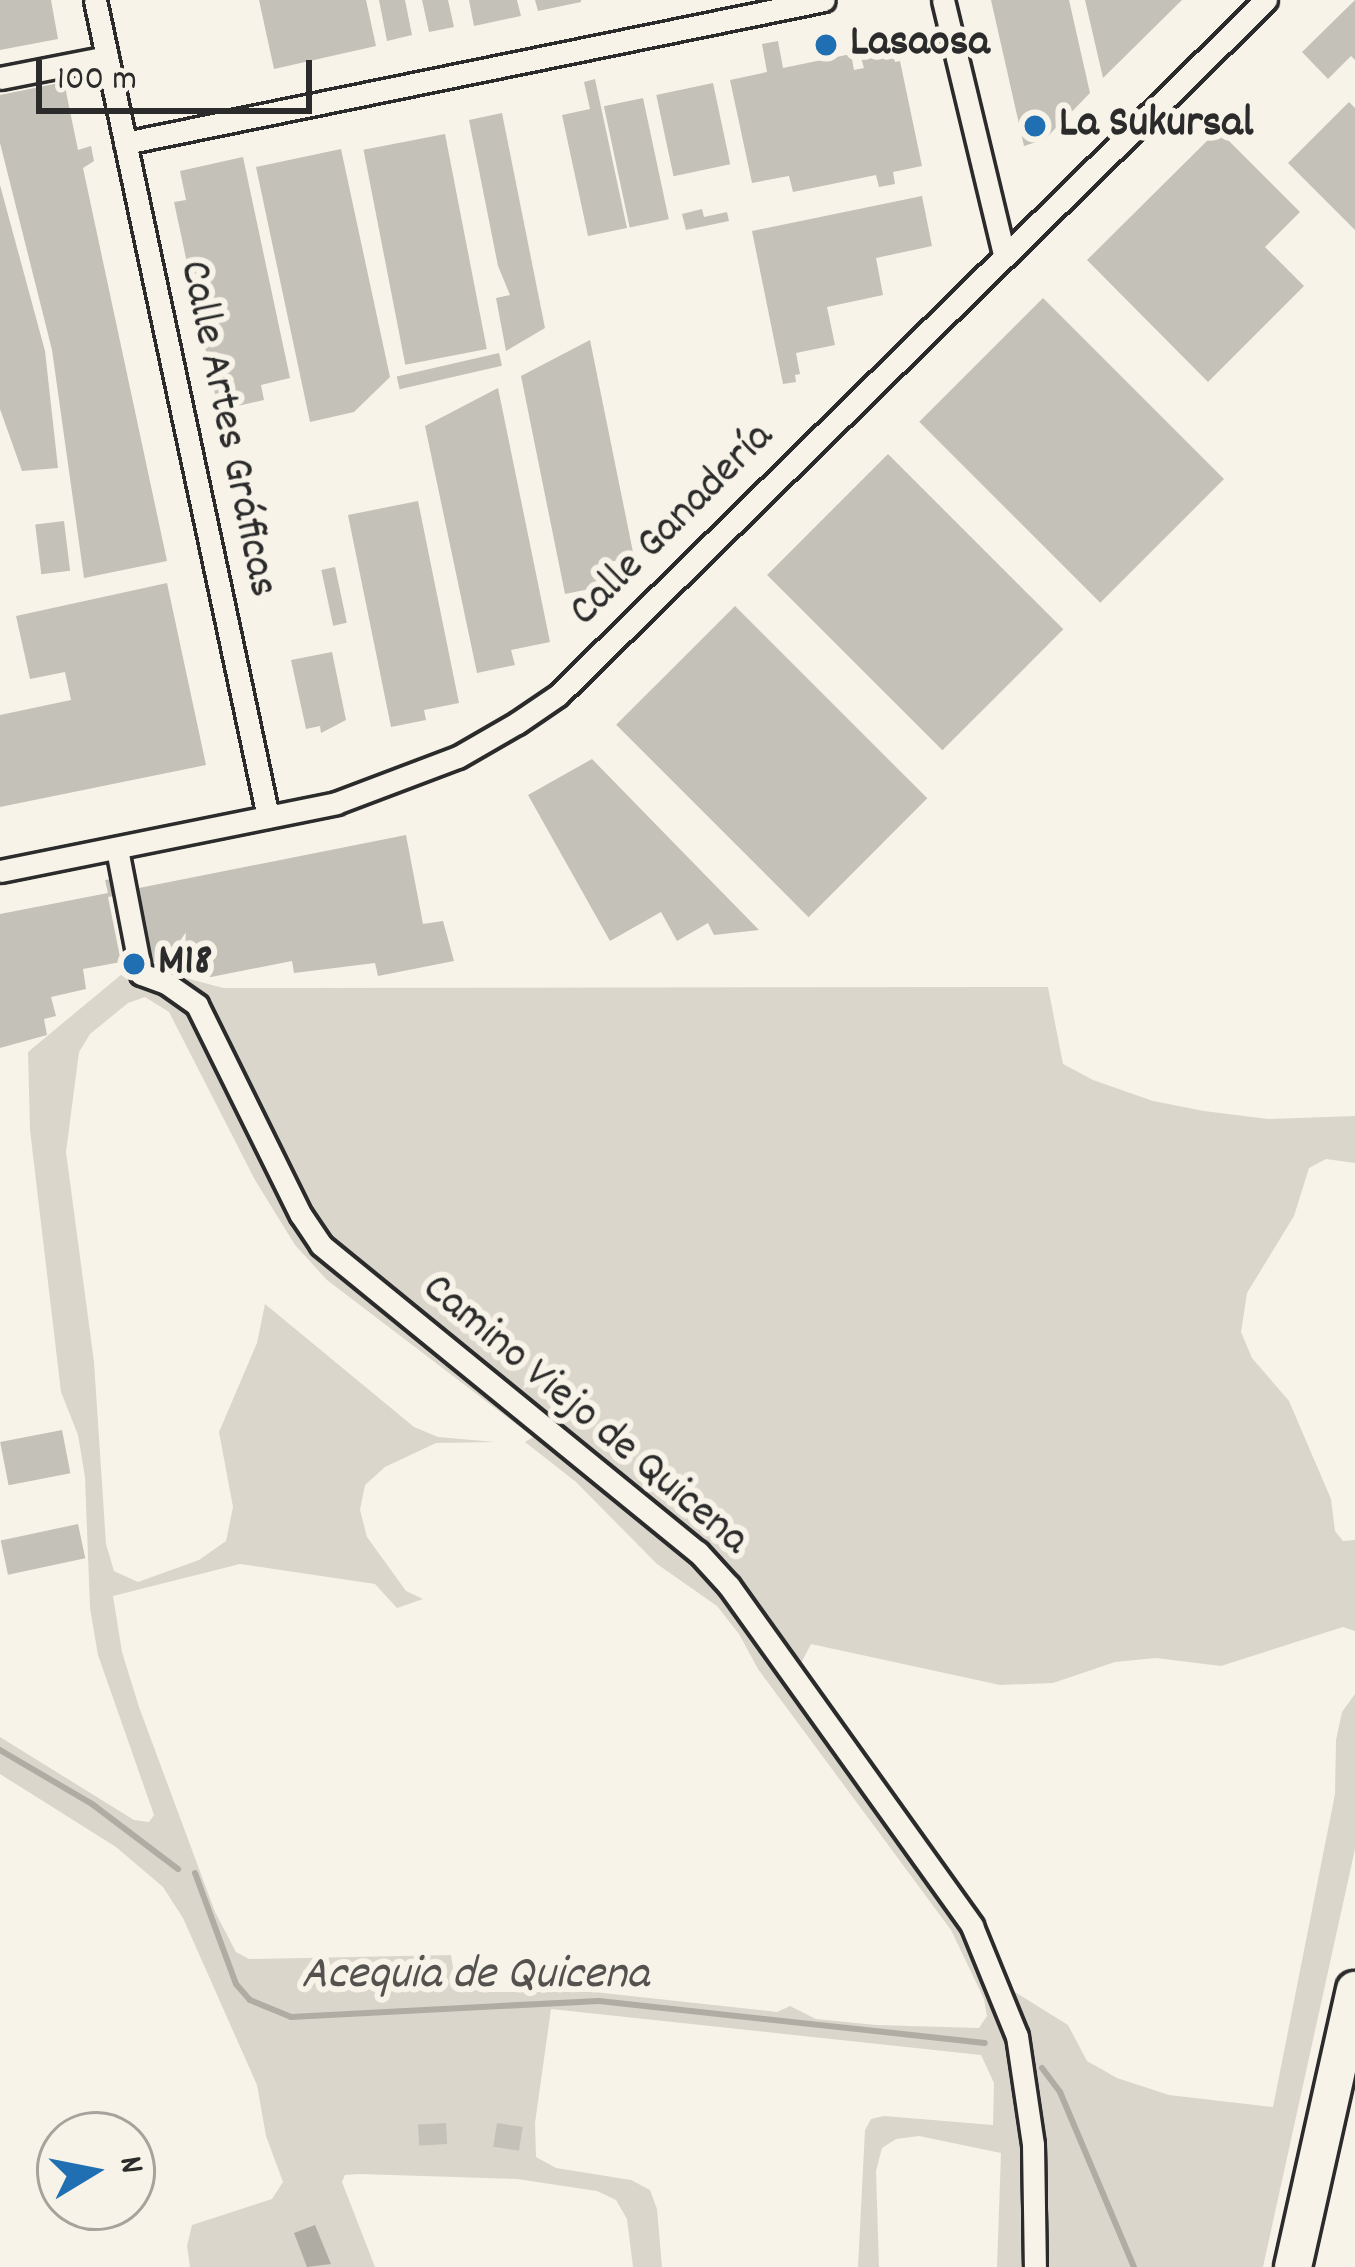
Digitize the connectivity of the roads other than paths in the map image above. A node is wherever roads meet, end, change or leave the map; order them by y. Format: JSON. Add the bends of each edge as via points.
{"nodes":[{"id":1,"x":95,"y":0,"type":"edge"},
{"id":2,"x":824,"y":0,"type":"edge"},
{"id":3,"x":944,"y":0,"type":"edge"},
{"id":4,"x":1266,"y":0,"type":"edge"},
{"id":5,"x":107,"y":57,"type":"junction"},
{"id":6,"x":0,"y":78,"type":"edge"},
{"id":7,"x":125,"y":143,"type":"junction"},
{"id":8,"x":1004,"y":254,"type":"junction"},
{"id":9,"x":268,"y":817,"type":"junction"},
{"id":10,"x":117,"y":849,"type":"junction"},
{"id":11,"x":0,"y":871,"type":"edge"},
{"id":12,"x":1355,"y":1990,"type":"edge"},
{"id":13,"x":1035,"y":2267,"type":"edge"},
{"id":14,"x":1293,"y":2267,"type":"edge"}],
"edges":[{"from":1,"to":5,"type":"street","name":"Calle Artes Gráficas"},
{"from":2,"to":7,"type":"street"},
{"from":3,"to":8,"type":"street"},
{"from":4,"to":8,"type":"street","name":"Calle Ganadería"},
{"from":5,"to":6,"type":"street"},
{"from":5,"to":7,"type":"street","name":"Calle Artes Gráficas"},
{"from":7,"to":9,"type":"street","name":"Calle Artes Gráficas"},
{"from":8,"to":9,"type":"street","name":"Calle Ganadería","via":[[558,695],[399,783]]},
{"from":9,"to":10,"type":"street","name":"Calle Ganadería"},
{"from":10,"to":11,"type":"street","name":"Calle Ganadería"},
{"from":10,"to":13,"type":"street","name":"Camino Viejo de Quicena","via":[[141,974],[197,1005],[321,1245],[698,1552],[972,1926],[1017,2036],[1033,2144]]},
{"from":12,"to":14,"type":"highway"}]}
